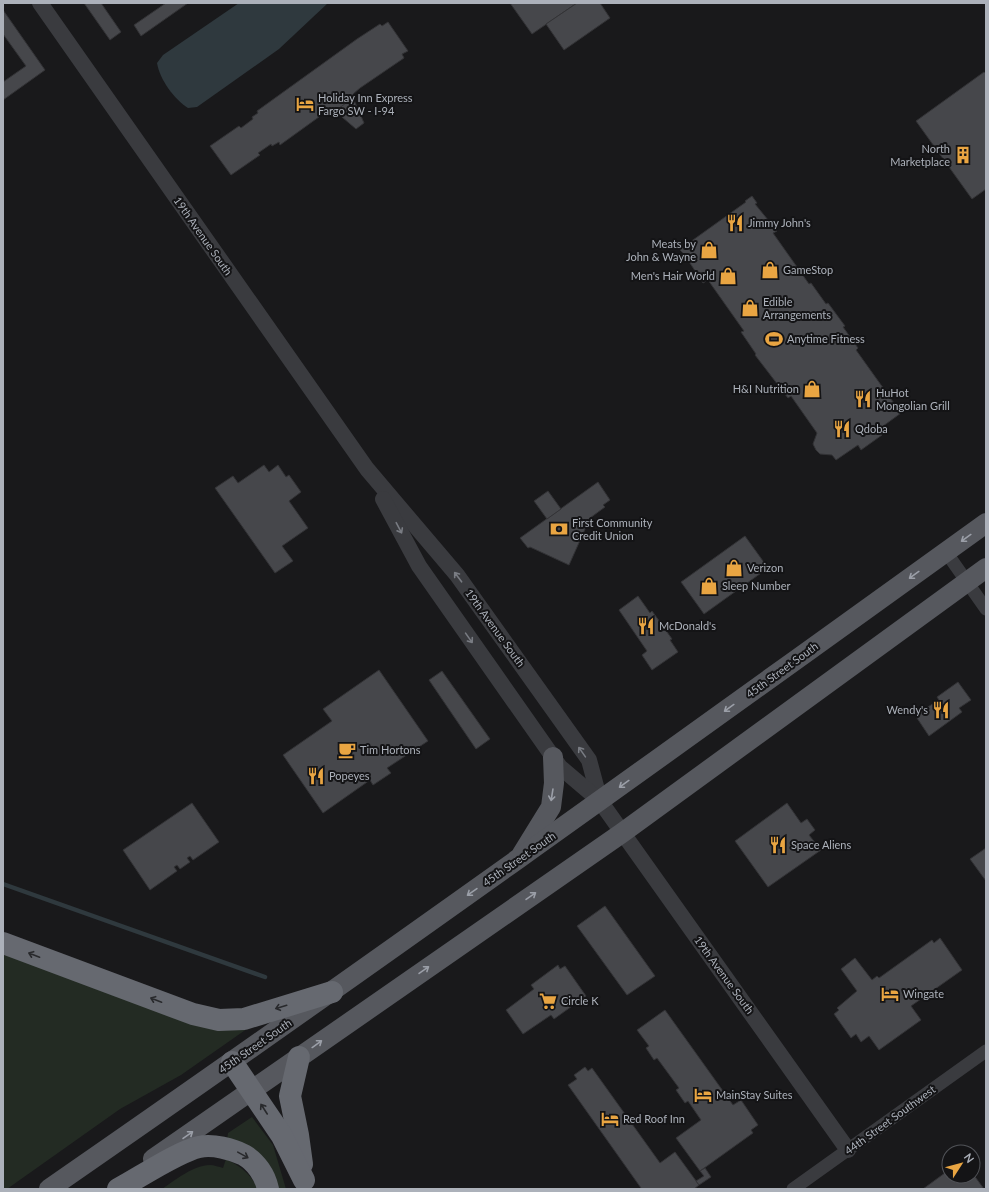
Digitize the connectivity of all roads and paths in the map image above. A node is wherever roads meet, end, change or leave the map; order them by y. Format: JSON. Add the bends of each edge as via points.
{"nodes":[{"id":1,"x":40,"y":3,"type":"edge"},
{"id":2,"x":367,"y":469,"type":"junction"},
{"id":3,"x":986,"y":523,"type":"edge"},
{"id":4,"x":946,"y":552,"type":"junction"},
{"id":5,"x":986,"y":568,"type":"edge"},
{"id":6,"x":967,"y":582,"type":"junction"},
{"id":7,"x":986,"y":608,"type":"edge"},
{"id":8,"x":553,"y":756,"type":"junction"},
{"id":9,"x":600,"y":801,"type":"junction"},
{"id":10,"x":622,"y":833,"type":"junction"},
{"id":11,"x":518,"y":860,"type":"junction"},
{"id":12,"x":3,"y":943,"type":"edge"},
{"id":13,"x":332,"y":992,"type":"junction"},
{"id":14,"x":986,"y":1051,"type":"edge"},
{"id":15,"x":299,"y":1057,"type":"junction"},
{"id":16,"x":232,"y":1062,"type":"junction"},
{"id":17,"x":252,"y":1091,"type":"junction"},
{"id":18,"x":848,"y":1150,"type":"junction"},
{"id":19,"x":305,"y":1185,"type":"edge"},
{"id":20,"x":48,"y":1189,"type":"edge"},
{"id":21,"x":110,"y":1189,"type":"edge"},
{"id":22,"x":118,"y":1189,"type":"edge"},
{"id":23,"x":268,"y":1189,"type":"edge"},
{"id":24,"x":793,"y":1189,"type":"edge"}],
"edges":[{"from":1,"to":2,"type":"street","name":"19th Avenue South"},
{"from":2,"to":8,"type":"street","name":"19th Avenue South","one_way":true,"via":[[419,566]]},
{"from":9,"to":2,"type":"street","name":"19th Avenue South","one_way":true,"via":[[584,754],[457,575]]},
{"from":3,"to":4,"type":"main road","name":"45th Street South","one_way":true},
{"from":4,"to":6,"type":"street"},
{"from":4,"to":9,"type":"main road","name":"45th Street South","one_way":true},
{"from":5,"to":6,"type":"main road"},
{"from":6,"to":7,"type":"street"},
{"from":6,"to":10,"type":"main road"},
{"from":8,"to":9,"type":"street","name":"19th Avenue South","via":[[560,767]]},
{"from":8,"to":11,"type":"main road","one_way":true,"via":[[554,783],[550,807]]},
{"from":9,"to":10,"type":"street","name":"19th Avenue South"},
{"from":9,"to":11,"type":"main road","name":"45th Street South"},
{"from":15,"to":10,"type":"main road","one_way":true},
{"from":10,"to":18,"type":"street","name":"19th Avenue South"},
{"from":11,"to":13,"type":"main road","name":"45th Street South","one_way":true},
{"from":13,"to":12,"type":"highway","one_way":true,"via":[[244,1019],[219,1020],[192,1014]]},
{"from":13,"to":16,"type":"main road","name":"45th Street South"},
{"from":14,"to":18,"type":"street","name":"44th Street Southwest"},
{"from":15,"to":17,"type":"main road"},
{"from":15,"to":19,"type":"highway","via":[[290,1096]]},
{"from":16,"to":17,"type":"highway"},
{"from":16,"to":20,"type":"main road","name":"45th Street South"},
{"from":19,"to":17,"type":"highway","one_way":true,"via":[[282,1136]]},
{"from":21,"to":17,"type":"main road","one_way":true},
{"from":18,"to":24,"type":"street","name":"44th Street Southwest"},
{"from":22,"to":23,"type":"highway","one_way":true,"via":[[200,1147],[234,1150],[249,1158],[260,1169]]}]}
